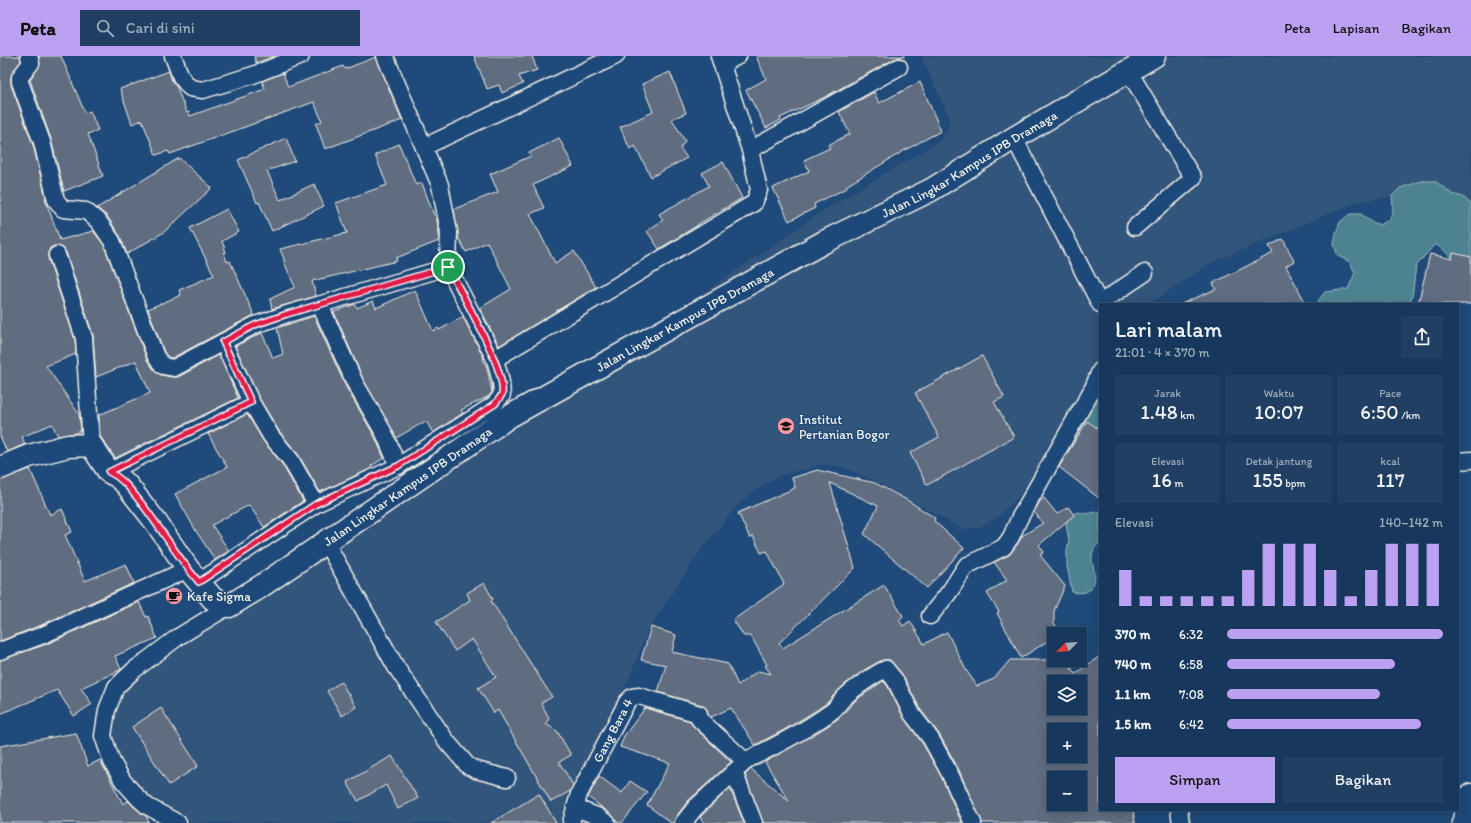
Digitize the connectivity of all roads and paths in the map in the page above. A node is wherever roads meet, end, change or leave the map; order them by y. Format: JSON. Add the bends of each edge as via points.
{"nodes":[{"id":1,"x":29,"y":56,"type":"edge"},
{"id":2,"x":173,"y":56,"type":"edge"},
{"id":3,"x":385,"y":56,"type":"edge"},
{"id":4,"x":616,"y":56,"type":"edge"},
{"id":5,"x":738,"y":56,"type":"edge"},
{"id":6,"x":1154,"y":56,"type":"edge"},
{"id":7,"x":293,"y":57,"type":"edge"},
{"id":8,"x":721,"y":60,"type":"edge"},
{"id":9,"x":899,"y":68,"type":"dead end"},
{"id":10,"x":1129,"y":72,"type":"junction"},
{"id":11,"x":1014,"y":138,"type":"junction"},
{"id":12,"x":424,"y":147,"type":"junction"},
{"id":13,"x":750,"y":150,"type":"junction"},
{"id":14,"x":1135,"y":227,"type":"dead end"},
{"id":15,"x":58,"y":255,"type":"dead end"},
{"id":16,"x":448,"y":267,"type":"junction"},
{"id":17,"x":1145,"y":273,"type":"dead end"},
{"id":18,"x":1099,"y":303,"type":"edge"},
{"id":19,"x":1101,"y":303,"type":"edge"},
{"id":20,"x":320,"y":305,"type":"junction"},
{"id":21,"x":223,"y":342,"type":"junction"},
{"id":22,"x":495,"y":359,"type":"junction"},
{"id":23,"x":1099,"y":373,"type":"edge"},
{"id":24,"x":251,"y":402,"type":"junction"},
{"id":25,"x":92,"y":445,"type":"junction"},
{"id":26,"x":1471,"y":460,"type":"edge"},
{"id":27,"x":1459,"y":461,"type":"edge"},
{"id":28,"x":398,"y":466,"type":"junction"},
{"id":29,"x":0,"y":468,"type":"edge"},
{"id":30,"x":109,"y":472,"type":"junction"},
{"id":31,"x":316,"y":504,"type":"junction"},
{"id":32,"x":325,"y":541,"type":"junction"},
{"id":33,"x":194,"y":576,"type":"junction"},
{"id":34,"x":229,"y":606,"type":"junction"},
{"id":35,"x":930,"y":616,"type":"dead end"},
{"id":36,"x":0,"y":651,"type":"edge"},
{"id":37,"x":739,"y":766,"type":"junction"},
{"id":38,"x":507,"y":778,"type":"dead end"},
{"id":39,"x":1471,"y":795,"type":"edge"},
{"id":40,"x":1179,"y":811,"type":"edge"},
{"id":41,"x":573,"y":815,"type":"edge"},
{"id":42,"x":178,"y":823,"type":"edge"},
{"id":43,"x":607,"y":823,"type":"edge"},
{"id":44,"x":683,"y":823,"type":"edge"},
{"id":45,"x":754,"y":823,"type":"edge"},
{"id":46,"x":973,"y":823,"type":"edge"},
{"id":47,"x":1181,"y":823,"type":"edge"},
{"id":48,"x":1463,"y":823,"type":"edge"}],
"edges":[{"from":1,"to":21,"type":"street","via":[[31,63],[20,77],[20,82],[42,142],[56,200],[63,208],[86,211],[99,222],[112,241],[156,357],[163,366],[174,368]]},
{"from":2,"to":7,"type":"street","via":[[181,77],[190,88],[203,90],[253,75]]},
{"from":3,"to":12,"type":"street"},
{"from":4,"to":12,"type":"street"},
{"from":5,"to":8,"type":"street"},
{"from":6,"to":10,"type":"main road","name":"Jalan Lingkar Kampus IPB Dramaga"},
{"from":8,"to":13,"type":"street"},
{"from":9,"to":13,"type":"street"},
{"from":10,"to":11,"type":"main road","name":"Jalan Lingkar Kampus IPB Dramaga"},
{"from":10,"to":14,"type":"street","via":[[1193,178]]},
{"from":11,"to":18,"type":"street"},
{"from":11,"to":32,"type":"main road","name":"Jalan Lingkar Kampus IPB Dramaga","via":[[931,190],[824,242],[510,416]]},
{"from":12,"to":16,"type":"street","via":[[440,185],[448,232]]},
{"from":13,"to":22,"type":"street","via":[[759,190],[754,203]]},
{"from":15,"to":25,"type":"street","via":[[84,338]]},
{"from":16,"to":20,"type":"street"},
{"from":16,"to":22,"type":"street"},
{"from":17,"to":19,"type":"street"},
{"from":20,"to":21,"type":"street","via":[[255,325]]},
{"from":20,"to":28,"type":"street","via":[[355,383],[384,433]]},
{"from":21,"to":24,"type":"street"},
{"from":22,"to":28,"type":"street","via":[[502,395],[495,404]]},
{"from":23,"to":35,"type":"street","via":[[1004,547],[966,566]]},
{"from":24,"to":30,"type":"street"},
{"from":24,"to":31,"type":"street","via":[[270,436],[290,459]]},
{"from":25,"to":29,"type":"main road","via":[[68,446],[29,456]]},
{"from":25,"to":30,"type":"main road"},
{"from":26,"to":27,"type":"street"},
{"from":28,"to":31,"type":"street"},
{"from":30,"to":33,"type":"main road","via":[[126,484]]},
{"from":31,"to":33,"type":"street"},
{"from":32,"to":34,"type":"main road","name":"Jalan Lingkar Kampus IPB Dramaga"},
{"from":32,"to":38,"type":"street","via":[[396,667],[447,742],[468,766]]},
{"from":33,"to":34,"type":"main road","via":[[213,599]]},
{"from":33,"to":36,"type":"street"},
{"from":34,"to":42,"type":"street","via":[[178,637],[134,670],[116,687],[107,710],[103,736],[112,762],[123,781],[148,806]]},
{"from":37,"to":41,"type":"street","name":"Gang Bara 4","via":[[699,719],[699,714],[639,696],[632,697],[579,794]]},
{"from":37,"to":44,"type":"street"},
{"from":37,"to":45,"type":"street","name":"Gang Bara 4"},
{"from":37,"to":46,"type":"street","via":[[820,721],[835,710],[847,695],[886,669],[895,680],[912,714],[931,739]]},
{"from":39,"to":48,"type":"main road"},
{"from":40,"to":47,"type":"street"},
{"from":41,"to":43,"type":"street","via":[[597,816]]}]}
